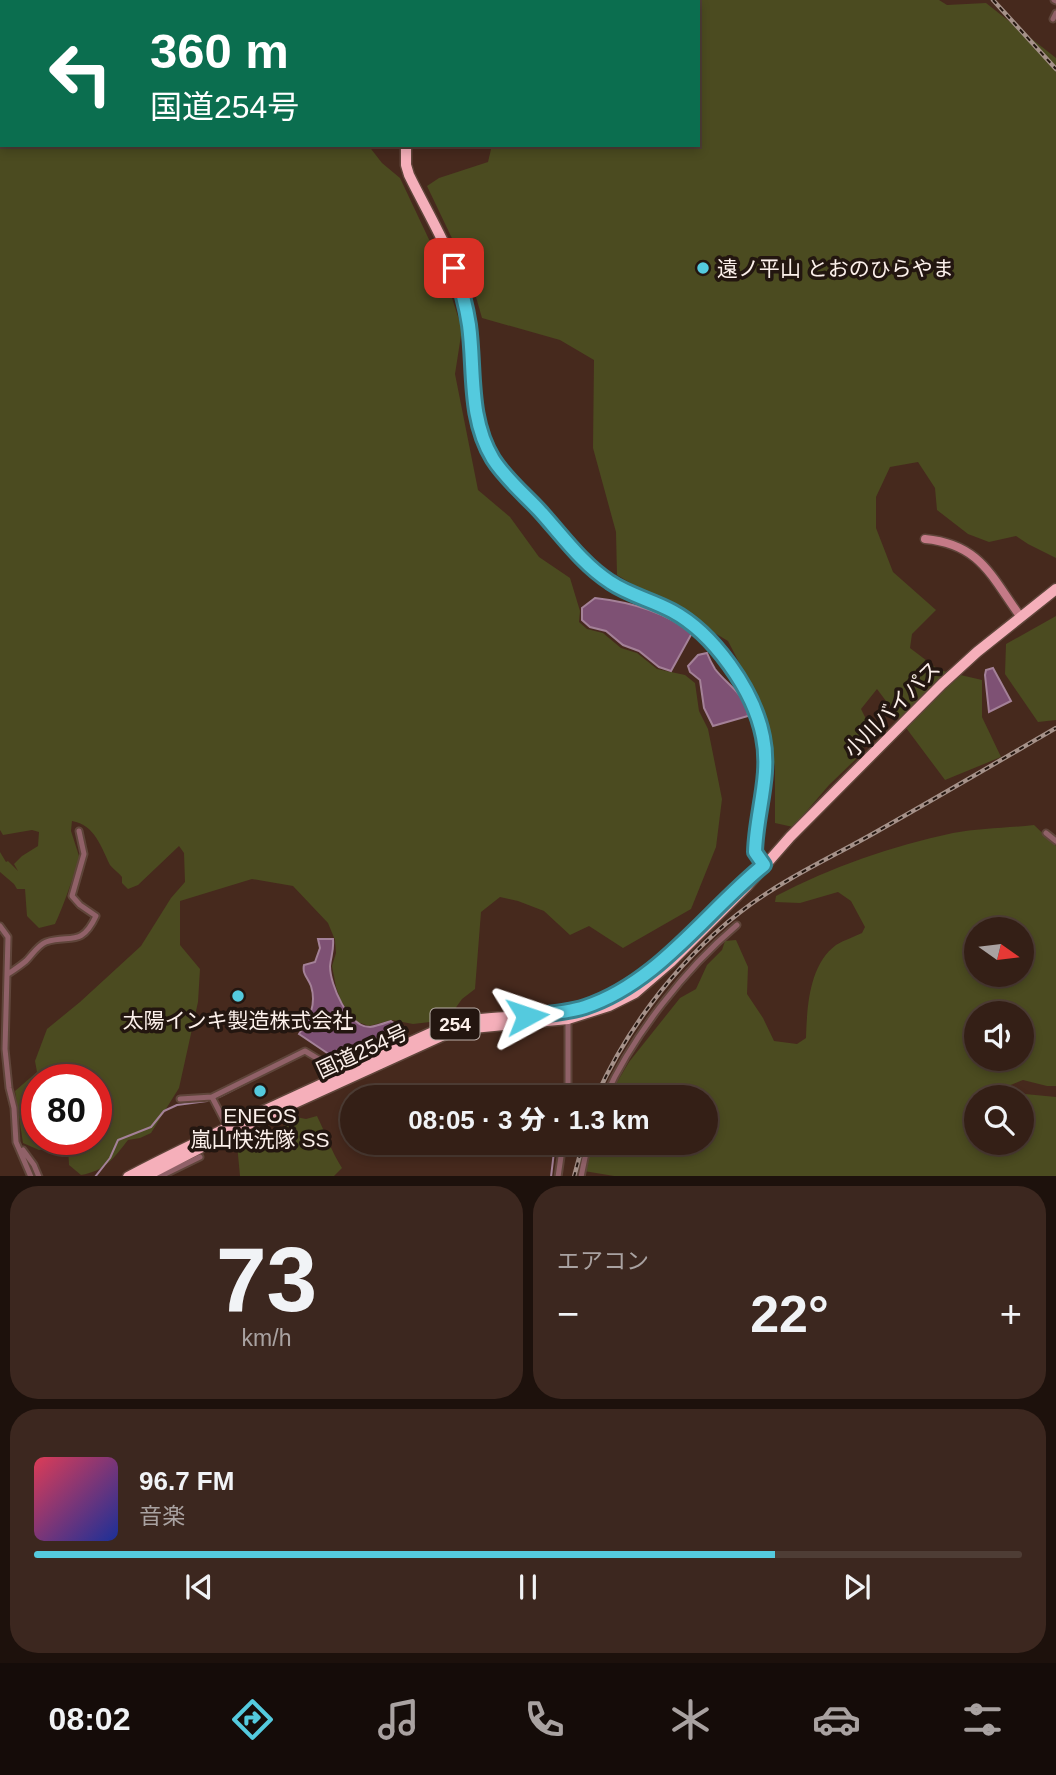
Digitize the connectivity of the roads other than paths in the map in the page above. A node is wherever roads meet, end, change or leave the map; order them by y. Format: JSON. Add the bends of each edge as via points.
{"nodes":[{"id":1,"x":406,"y":147,"type":"edge"},
{"id":2,"x":925,"y":540,"type":"dead end"},
{"id":3,"x":1056,"y":589,"type":"edge"},
{"id":4,"x":1020,"y":617,"type":"junction"},
{"id":5,"x":79,"y":831,"type":"dead end"},
{"id":6,"x":1046,"y":833,"type":"dead end"},
{"id":7,"x":1056,"y":841,"type":"edge"},
{"id":8,"x":764,"y":865,"type":"junction"},
{"id":9,"x":737,"y":925,"type":"dead end"},
{"id":10,"x":0,"y":926,"type":"edge"},
{"id":11,"x":8,"y":974,"type":"junction"},
{"id":12,"x":568,"y":1015,"type":"junction"},
{"id":13,"x":336,"y":1077,"type":"junction"},
{"id":14,"x":568,"y":1085,"type":"edge"},
{"id":15,"x":611,"y":1085,"type":"edge"},
{"id":16,"x":212,"y":1097,"type":"junction"},
{"id":17,"x":180,"y":1099,"type":"dead end"},
{"id":18,"x":227,"y":1126,"type":"junction"},
{"id":19,"x":18,"y":1145,"type":"junction"},
{"id":20,"x":561,"y":1155,"type":"edge"},
{"id":21,"x":586,"y":1155,"type":"edge"},
{"id":22,"x":200,"y":1157,"type":"dead end"},
{"id":23,"x":158,"y":1174,"type":"edge"},
{"id":24,"x":31,"y":1176,"type":"edge"},
{"id":25,"x":39,"y":1176,"type":"edge"},
{"id":26,"x":130,"y":1176,"type":"edge"},
{"id":27,"x":558,"y":1176,"type":"edge"},
{"id":28,"x":581,"y":1176,"type":"edge"}],
"edges":[{"from":1,"to":8,"type":"highway","via":[[409,175],[465,300],[475,408],[493,458],[609,582],[674,612],[707,637],[746,692],[763,736],[765,785],[755,852]]},
{"from":2,"to":4,"type":"street","via":[[951,542],[972,554]]},
{"from":3,"to":4,"type":"highway","name":"小川バイパス","number":"254"},
{"from":4,"to":8,"type":"highway","name":"小川バイパス","number":"254","via":[[942,684]]},
{"from":5,"to":11,"type":"street","via":[[84,854],[72,896],[96,916],[84,933],[42,944]]},
{"from":6,"to":7,"type":"street"},
{"from":8,"to":12,"type":"highway","name":"国道254号","number":"254","via":[[653,969],[608,998]]},
{"from":9,"to":15,"type":"street","via":[[698,963],[642,1031]]},
{"from":10,"to":11,"type":"street","via":[[8,937]]},
{"from":11,"to":19,"type":"street","via":[[5,1049]]},
{"from":12,"to":13,"type":"highway","name":"国道254号","number":"254","via":[[478,1019],[443,1027]]},
{"from":12,"to":14,"type":"street"},
{"from":12,"to":23,"type":"highway","name":"国道254号","number":"254","via":[[446,1034],[229,1133]]},
{"from":13,"to":16,"type":"street","via":[[330,1066],[305,1051]]},
{"from":13,"to":18,"type":"highway","name":"国道254号","number":"254"},
{"from":16,"to":17,"type":"street"},
{"from":16,"to":18,"type":"street"},
{"from":18,"to":26,"type":"highway","name":"国道254号","number":"254"},
{"from":19,"to":24,"type":"street"},
{"from":19,"to":25,"type":"street"},
{"from":20,"to":27,"type":"street"},
{"from":21,"to":28,"type":"street"},
{"from":22,"to":23,"type":"street"}]}
